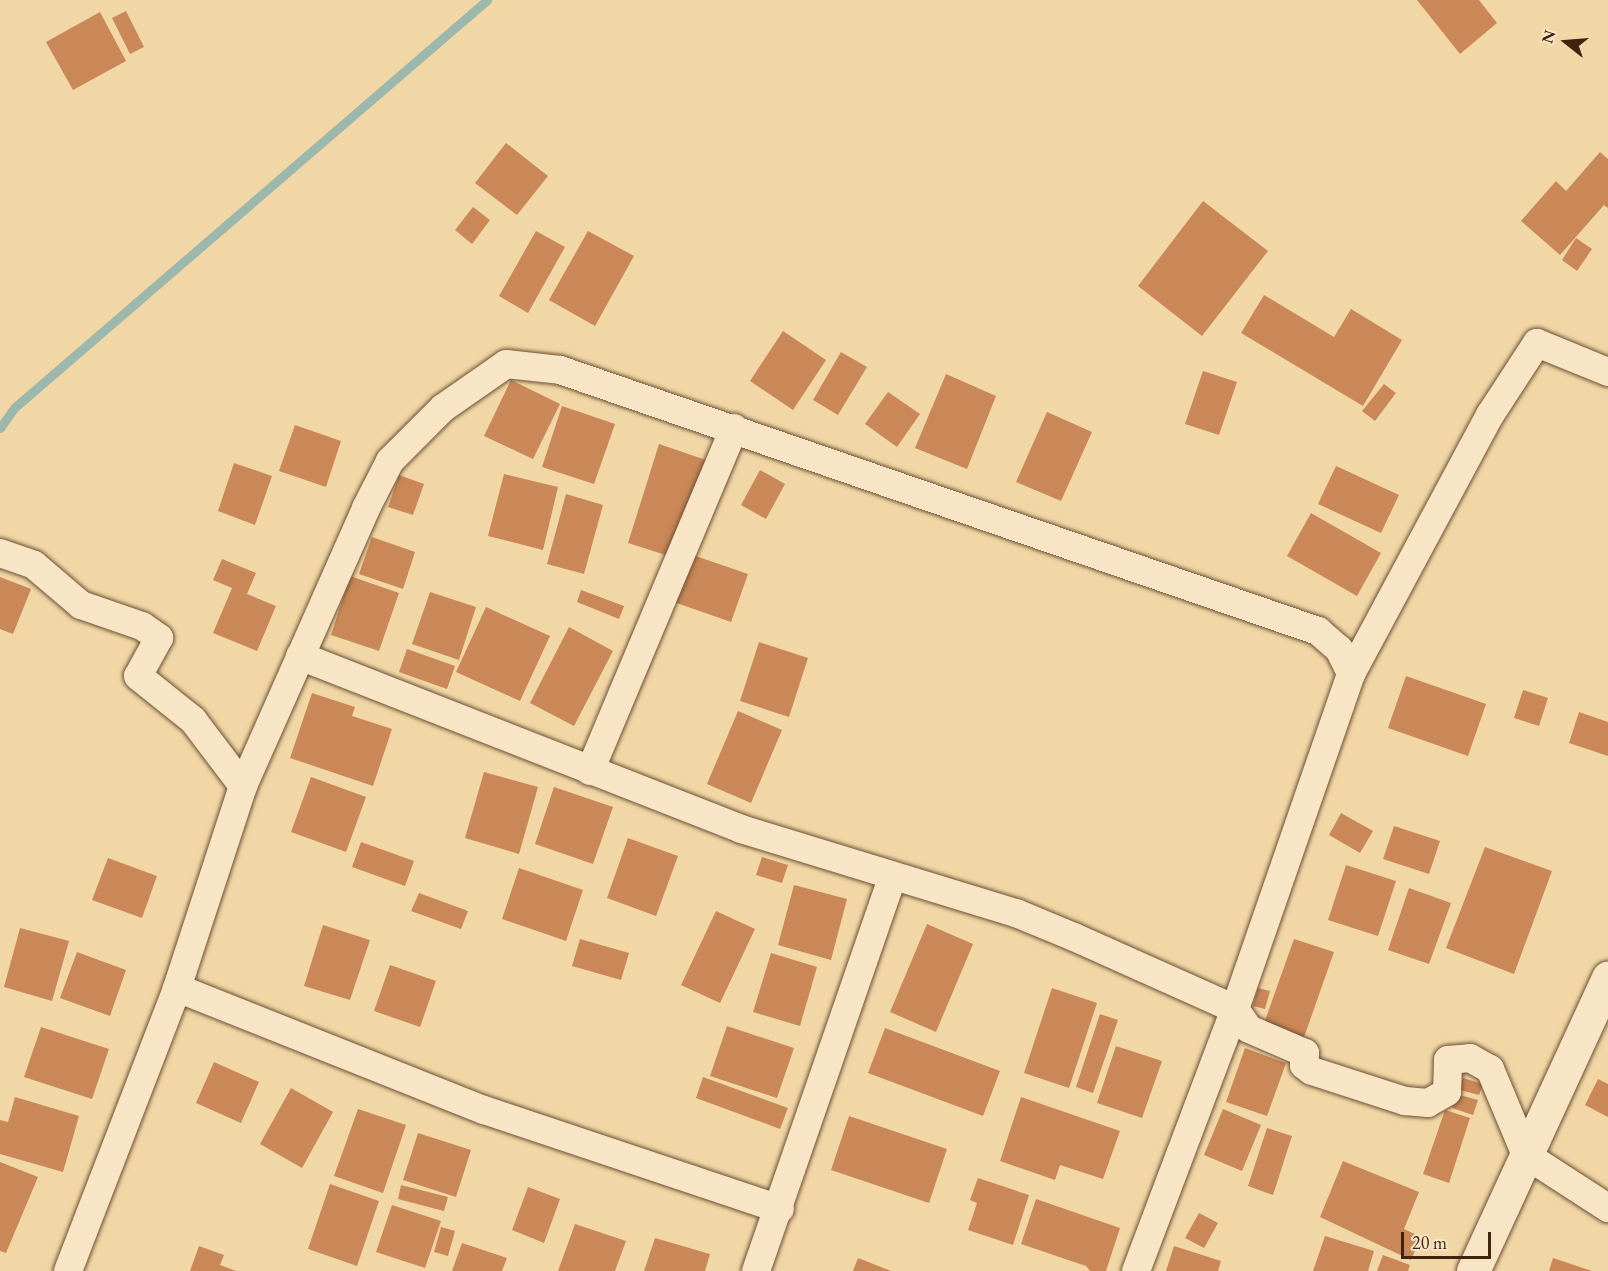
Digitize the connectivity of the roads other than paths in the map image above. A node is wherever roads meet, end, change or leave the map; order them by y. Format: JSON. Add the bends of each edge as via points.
{"nodes":[{"id":1,"x":1608,"y":372,"type":"edge"},
{"id":2,"x":734,"y":428,"type":"junction"},
{"id":3,"x":0,"y":553,"type":"edge"},
{"id":4,"x":300,"y":656,"type":"junction"},
{"id":5,"x":1351,"y":674,"type":"junction"},
{"id":6,"x":590,"y":771,"type":"junction"},
{"id":7,"x":243,"y":786,"type":"junction"},
{"id":8,"x":893,"y":876,"type":"junction"},
{"id":9,"x":1608,"y":978,"type":"edge"},
{"id":10,"x":177,"y":988,"type":"junction"},
{"id":11,"x":1235,"y":1009,"type":"junction"},
{"id":12,"x":1526,"y":1155,"type":"junction"},
{"id":13,"x":1608,"y":1208,"type":"edge"},
{"id":14,"x":780,"y":1209,"type":"junction"},
{"id":15,"x":68,"y":1271,"type":"edge"},
{"id":16,"x":756,"y":1271,"type":"edge"},
{"id":17,"x":1136,"y":1271,"type":"edge"},
{"id":18,"x":1473,"y":1271,"type":"edge"}],
"edges":[{"from":1,"to":5,"type":"street","via":[[1537,343],[1490,415]]},
{"from":2,"to":4,"type":"street","via":[[560,370],[506,364],[443,408],[390,461]]},
{"from":2,"to":5,"type":"street","via":[[1318,631],[1340,649]]},
{"from":2,"to":6,"type":"street"},
{"from":3,"to":7,"type":"street","via":[[34,565],[81,605],[142,626],[159,638],[138,676],[194,720]]},
{"from":4,"to":6,"type":"street"},
{"from":4,"to":7,"type":"street"},
{"from":5,"to":11,"type":"street"},
{"from":6,"to":8,"type":"street","via":[[741,829]]},
{"from":7,"to":10,"type":"street"},
{"from":8,"to":11,"type":"street","via":[[1016,914]]},
{"from":8,"to":14,"type":"street"},
{"from":9,"to":12,"type":"main road"},
{"from":10,"to":14,"type":"street","via":[[484,1110]]},
{"from":10,"to":15,"type":"street"},
{"from":11,"to":12,"type":"street","via":[[1249,1029],[1305,1053],[1304,1065],[1312,1071],[1406,1101],[1428,1103],[1447,1092],[1448,1060],[1470,1058],[1490,1069]]},
{"from":11,"to":17,"type":"street"},
{"from":12,"to":13,"type":"street"},
{"from":12,"to":18,"type":"main road"},
{"from":14,"to":16,"type":"street"}]}
